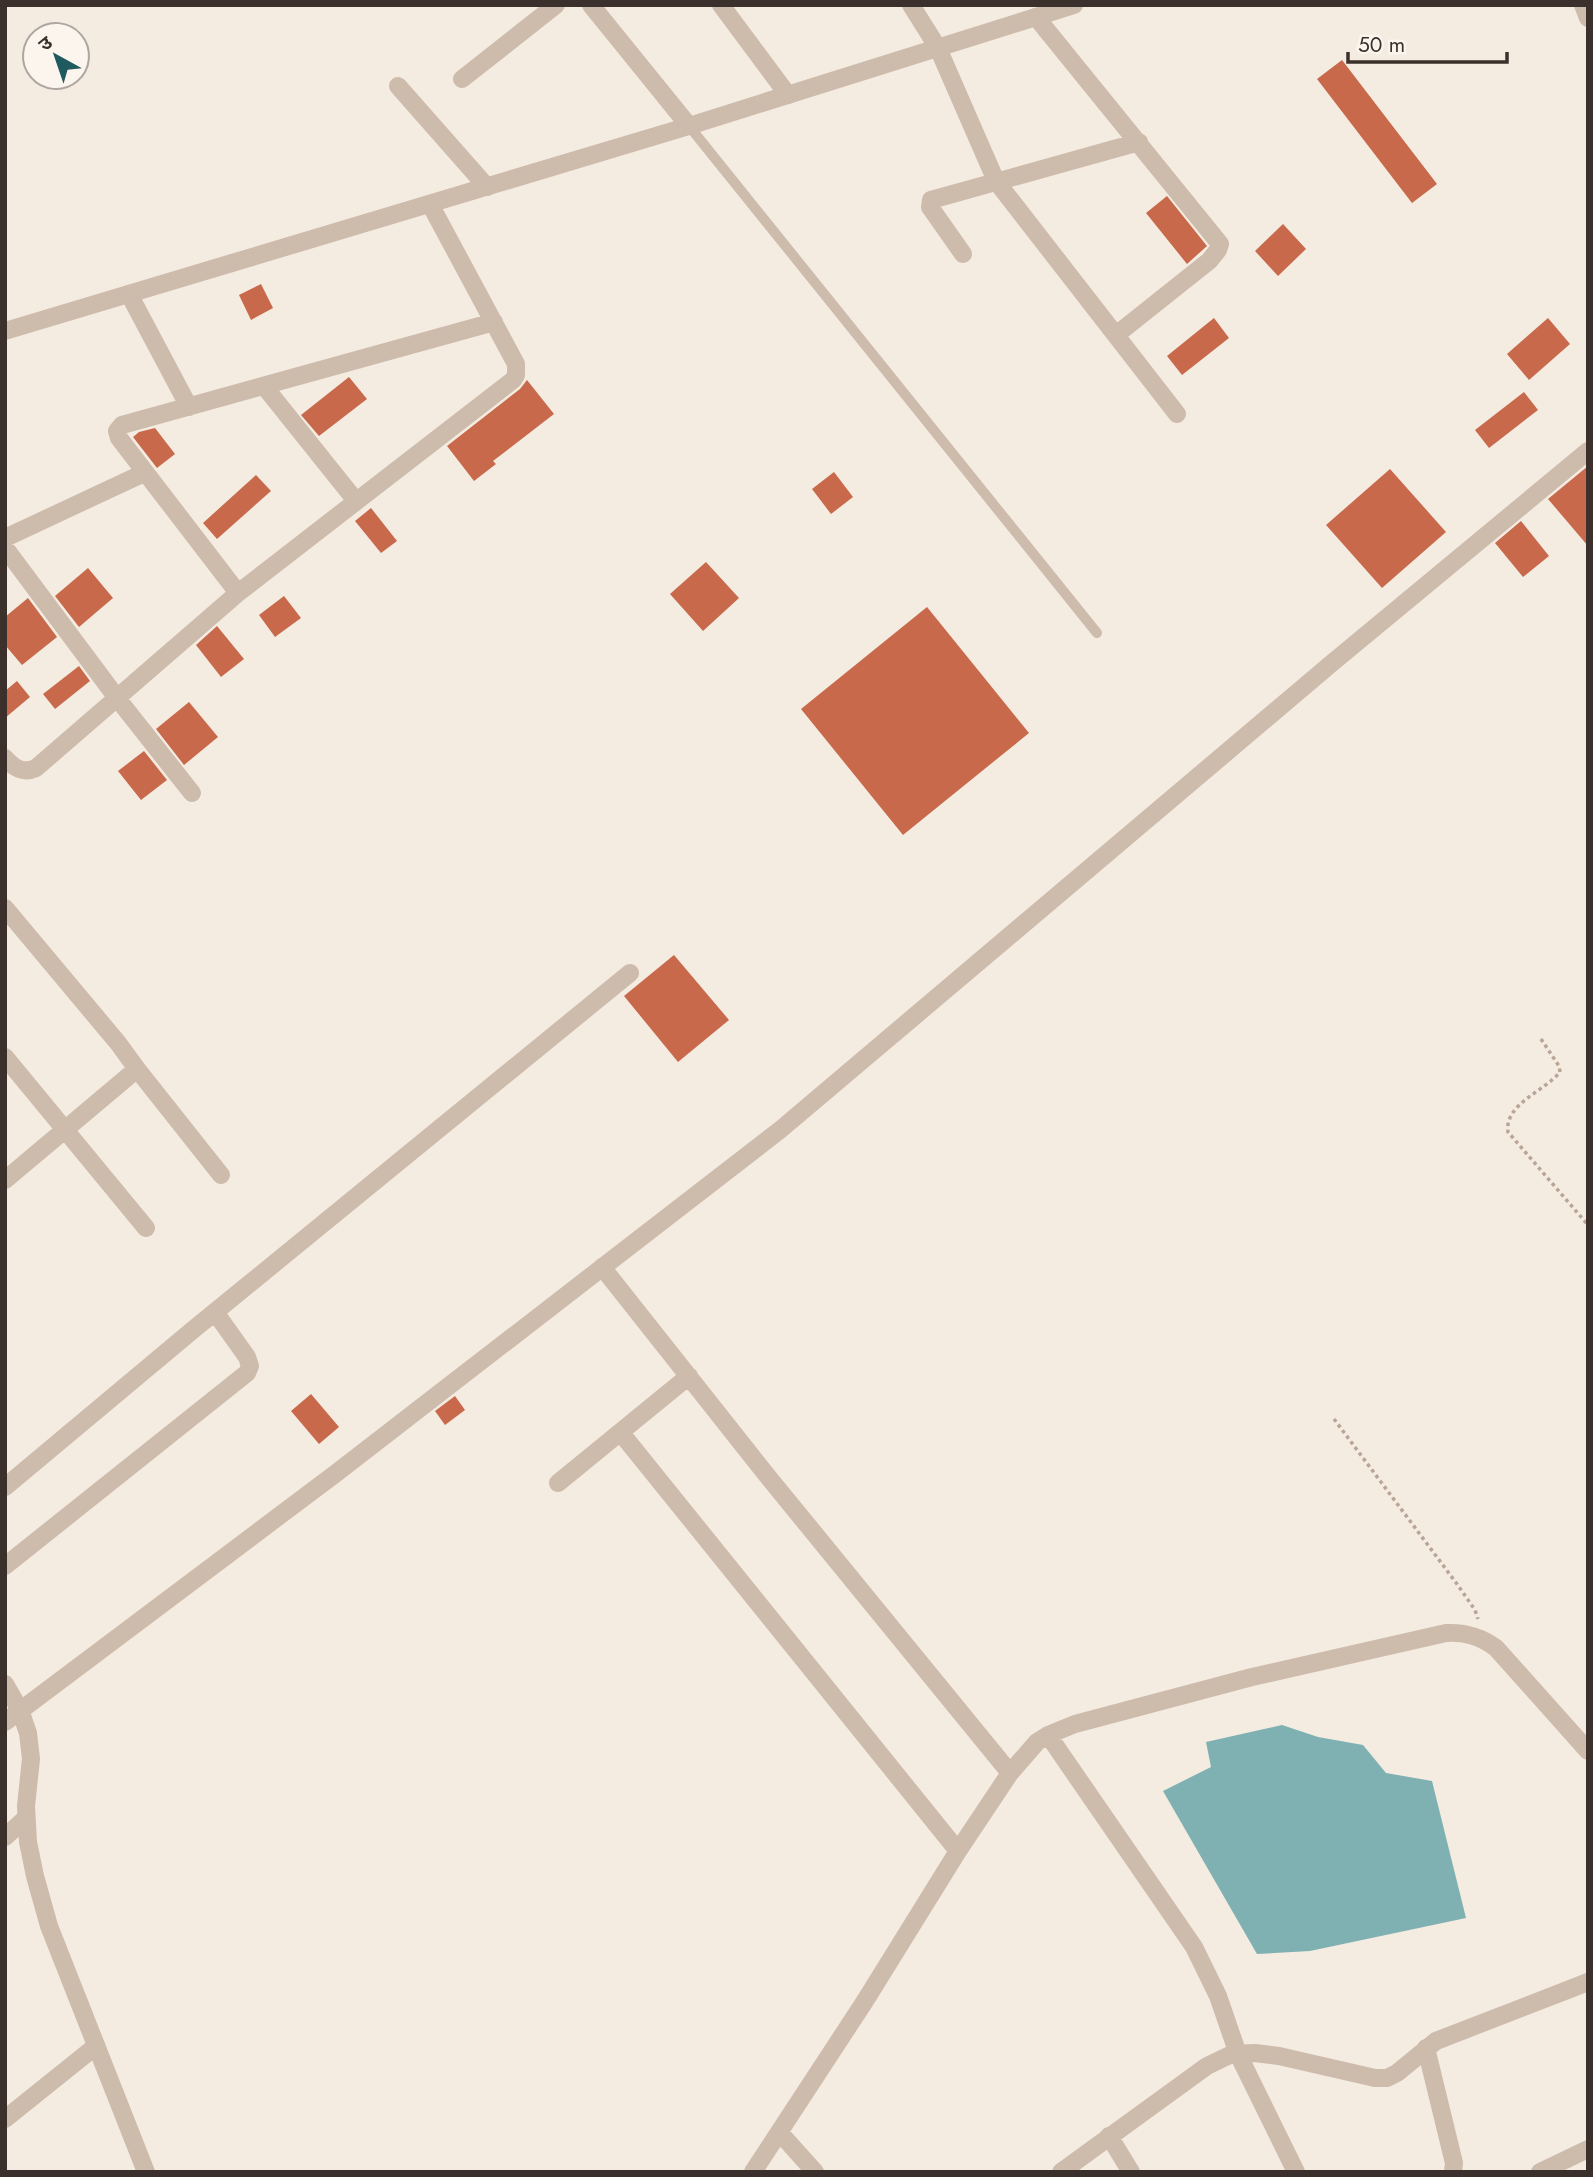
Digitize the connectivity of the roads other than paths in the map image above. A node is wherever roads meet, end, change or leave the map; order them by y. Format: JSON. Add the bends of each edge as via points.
{"nodes":[{"id":1,"x":555,"y":5,"type":"edge"},
{"id":2,"x":591,"y":5,"type":"edge"},
{"id":3,"x":721,"y":5,"type":"edge"},
{"id":4,"x":911,"y":5,"type":"edge"},
{"id":5,"x":1074,"y":5,"type":"edge"},
{"id":6,"x":1583,"y":5,"type":"edge"},
{"id":7,"x":1037,"y":17,"type":"junction"},
{"id":8,"x":1588,"y":18,"type":"edge"},
{"id":9,"x":937,"y":48,"type":"junction"},
{"id":10,"x":462,"y":79,"type":"dead end"},
{"id":11,"x":398,"y":86,"type":"dead end"},
{"id":12,"x":788,"y":94,"type":"junction"},
{"id":13,"x":690,"y":126,"type":"junction"},
{"id":14,"x":1139,"y":142,"type":"junction"},
{"id":15,"x":996,"y":181,"type":"junction"},
{"id":16,"x":487,"y":187,"type":"junction"},
{"id":17,"x":430,"y":204,"type":"junction"},
{"id":18,"x":963,"y":254,"type":"dead end"},
{"id":19,"x":130,"y":293,"type":"junction"},
{"id":20,"x":494,"y":322,"type":"junction"},
{"id":21,"x":5,"y":331,"type":"edge"},
{"id":22,"x":1116,"y":335,"type":"junction"},
{"id":23,"x":264,"y":386,"type":"junction"},
{"id":24,"x":188,"y":407,"type":"junction"},
{"id":25,"x":1177,"y":414,"type":"dead end"},
{"id":26,"x":1588,"y":452,"type":"edge"},
{"id":27,"x":144,"y":473,"type":"junction"},
{"id":28,"x":356,"y":501,"type":"junction"},
{"id":29,"x":5,"y":538,"type":"edge"},
{"id":30,"x":5,"y":548,"type":"edge"},
{"id":31,"x":238,"y":593,"type":"junction"},
{"id":32,"x":1097,"y":633,"type":"dead end"},
{"id":33,"x":117,"y":698,"type":"junction"},
{"id":34,"x":5,"y":758,"type":"edge"},
{"id":35,"x":192,"y":793,"type":"dead end"},
{"id":36,"x":5,"y":908,"type":"edge"},
{"id":37,"x":630,"y":973,"type":"dead end"},
{"id":38,"x":5,"y":1056,"type":"edge"},
{"id":39,"x":137,"y":1069,"type":"junction"},
{"id":40,"x":67,"y":1130,"type":"junction"},
{"id":41,"x":221,"y":1175,"type":"dead end"},
{"id":42,"x":5,"y":1180,"type":"edge"},
{"id":43,"x":146,"y":1228,"type":"dead end"},
{"id":44,"x":602,"y":1267,"type":"junction"},
{"id":45,"x":215,"y":1312,"type":"junction"},
{"id":46,"x":689,"y":1376,"type":"junction"},
{"id":47,"x":621,"y":1433,"type":"junction"},
{"id":48,"x":558,"y":1483,"type":"dead end"},
{"id":49,"x":5,"y":1487,"type":"edge"},
{"id":50,"x":5,"y":1566,"type":"edge"},
{"id":51,"x":5,"y":1684,"type":"edge"},
{"id":52,"x":20,"y":1710,"type":"junction"},
{"id":53,"x":5,"y":1722,"type":"edge"},
{"id":54,"x":1048,"y":1735,"type":"junction"},
{"id":55,"x":1588,"y":1751,"type":"edge"},
{"id":56,"x":1010,"y":1773,"type":"junction"},
{"id":57,"x":26,"y":1818,"type":"junction"},
{"id":58,"x":5,"y":1837,"type":"edge"},
{"id":59,"x":958,"y":1851,"type":"junction"},
{"id":60,"x":1588,"y":1982,"type":"edge"},
{"id":61,"x":96,"y":2046,"type":"junction"},
{"id":62,"x":1426,"y":2048,"type":"junction"},
{"id":63,"x":1238,"y":2054,"type":"junction"},
{"id":64,"x":5,"y":2119,"type":"edge"},
{"id":65,"x":780,"y":2133,"type":"junction"},
{"id":66,"x":1109,"y":2136,"type":"junction"},
{"id":67,"x":1588,"y":2149,"type":"edge"},
{"id":68,"x":146,"y":2172,"type":"edge"},
{"id":69,"x":753,"y":2172,"type":"edge"},
{"id":70,"x":815,"y":2172,"type":"edge"},
{"id":71,"x":1061,"y":2172,"type":"edge"},
{"id":72,"x":1131,"y":2172,"type":"edge"},
{"id":73,"x":1296,"y":2172,"type":"edge"},
{"id":74,"x":1453,"y":2172,"type":"edge"},
{"id":75,"x":1540,"y":2172,"type":"edge"}],
"edges":[{"from":1,"to":10,"type":"street"},
{"from":2,"to":13,"type":"street"},
{"from":3,"to":12,"type":"street"},
{"from":4,"to":9,"type":"street"},
{"from":5,"to":7,"type":"street"},
{"from":6,"to":8,"type":"street"},
{"from":7,"to":9,"type":"street"},
{"from":7,"to":14,"type":"street"},
{"from":9,"to":12,"type":"street"},
{"from":9,"to":15,"type":"street"},
{"from":11,"to":16,"type":"street"},
{"from":12,"to":13,"type":"street"},
{"from":13,"to":16,"type":"street"},
{"from":13,"to":32,"type":"lane"},
{"from":14,"to":15,"type":"street"},
{"from":14,"to":22,"type":"street","via":[[1220,244],[1209,261]]},
{"from":15,"to":18,"type":"street","via":[[929,201]]},
{"from":15,"to":22,"type":"street"},
{"from":16,"to":17,"type":"street"},
{"from":17,"to":19,"type":"street"},
{"from":17,"to":20,"type":"street"},
{"from":19,"to":21,"type":"street"},
{"from":19,"to":24,"type":"street"},
{"from":20,"to":23,"type":"street"},
{"from":20,"to":28,"type":"street","via":[[516,364],[513,380]]},
{"from":22,"to":25,"type":"street"},
{"from":23,"to":24,"type":"street"},
{"from":23,"to":28,"type":"street"},
{"from":24,"to":27,"type":"street","via":[[122,425],[117,431]]},
{"from":26,"to":44,"type":"street","via":[[780,1130]]},
{"from":27,"to":29,"type":"street"},
{"from":27,"to":31,"type":"street"},
{"from":28,"to":31,"type":"street"},
{"from":30,"to":33,"type":"street"},
{"from":31,"to":33,"type":"street"},
{"from":33,"to":34,"type":"street","via":[[36,768],[20,770]]},
{"from":33,"to":35,"type":"street"},
{"from":36,"to":39,"type":"street"},
{"from":37,"to":45,"type":"street"},
{"from":38,"to":40,"type":"street"},
{"from":39,"to":40,"type":"street"},
{"from":39,"to":41,"type":"street"},
{"from":40,"to":42,"type":"street"},
{"from":40,"to":43,"type":"street"},
{"from":44,"to":46,"type":"street"},
{"from":44,"to":52,"type":"street"},
{"from":45,"to":49,"type":"street"},
{"from":45,"to":50,"type":"street","via":[[247,1357],[247,1373]]},
{"from":46,"to":47,"type":"street"},
{"from":46,"to":56,"type":"street"},
{"from":47,"to":48,"type":"street"},
{"from":47,"to":59,"type":"street"},
{"from":51,"to":52,"type":"street"},
{"from":52,"to":53,"type":"street"},
{"from":52,"to":57,"type":"street","via":[[31,1759]]},
{"from":54,"to":55,"type":"street","via":[[1252,1676],[1460,1632],[1496,1648]]},
{"from":54,"to":56,"type":"street","via":[[1029,1749]]},
{"from":54,"to":63,"type":"street","via":[[1194,1947],[1218,1996]]},
{"from":56,"to":59,"type":"street"},
{"from":57,"to":58,"type":"street"},
{"from":57,"to":61,"type":"street","via":[[49,1926]]},
{"from":59,"to":65,"type":"street"},
{"from":60,"to":62,"type":"street"},
{"from":61,"to":64,"type":"street"},
{"from":61,"to":68,"type":"street"},
{"from":62,"to":63,"type":"street","via":[[1387,2078],[1279,2056]]},
{"from":62,"to":74,"type":"street"},
{"from":63,"to":66,"type":"street","via":[[1207,2066]]},
{"from":63,"to":73,"type":"street"},
{"from":65,"to":69,"type":"street"},
{"from":65,"to":70,"type":"street"},
{"from":66,"to":71,"type":"street"},
{"from":66,"to":72,"type":"street"},
{"from":67,"to":75,"type":"street"}]}
